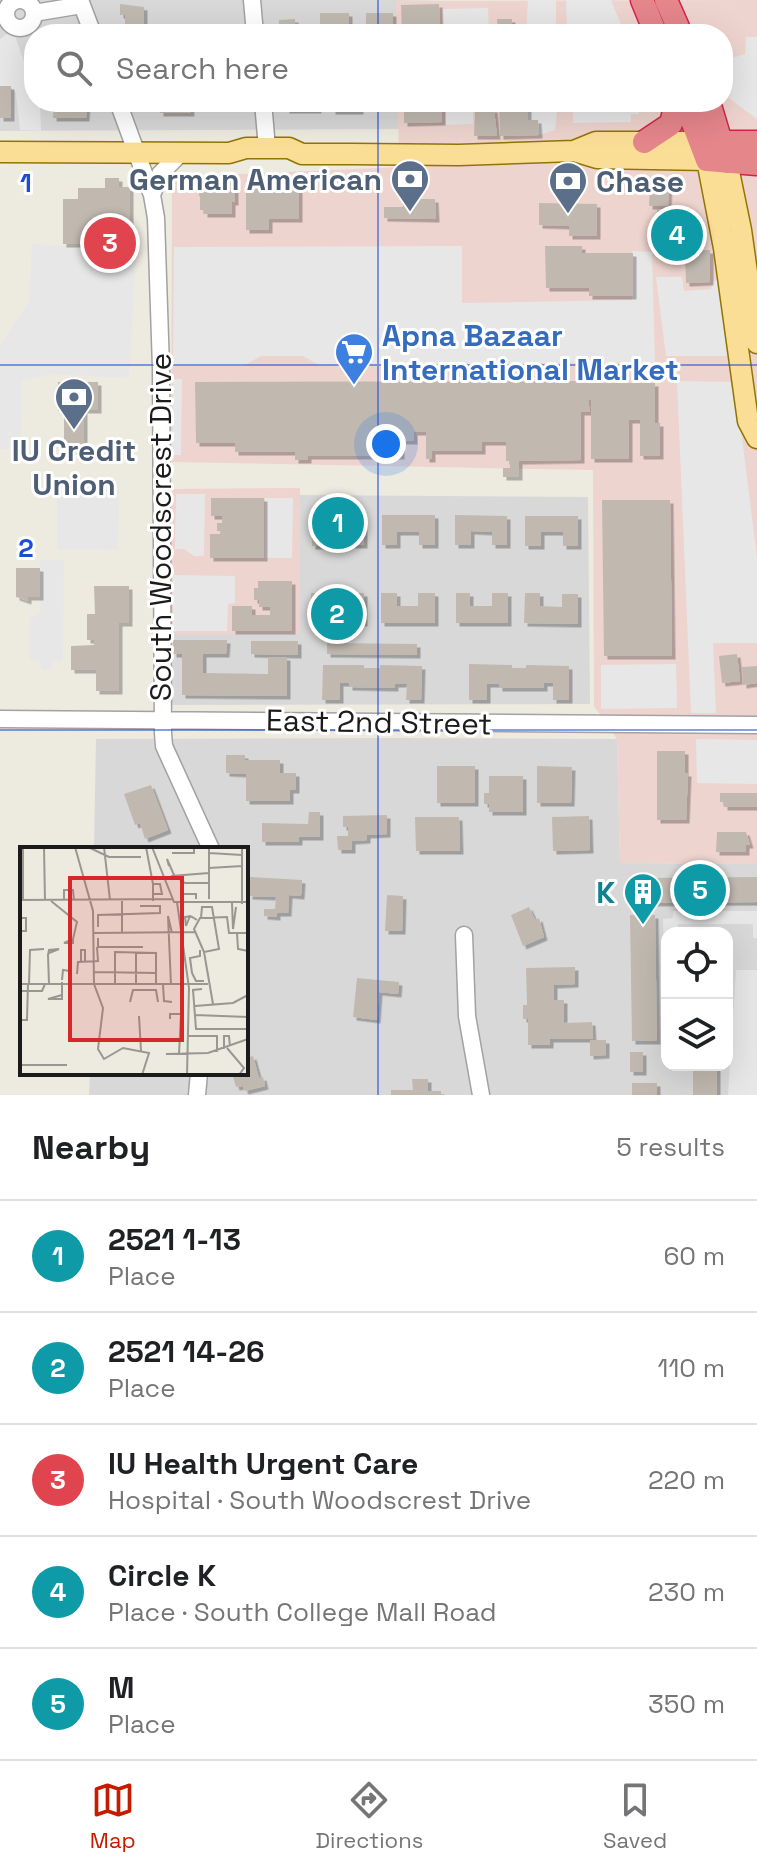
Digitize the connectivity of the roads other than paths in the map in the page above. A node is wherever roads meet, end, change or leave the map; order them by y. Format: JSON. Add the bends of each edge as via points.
{"nodes":[{"id":1,"x":252,"y":0,"type":"edge"},
{"id":2,"x":642,"y":0,"type":"edge"},
{"id":3,"x":666,"y":0,"type":"edge"},
{"id":4,"x":81,"y":3,"type":"edge"},
{"id":5,"x":34,"y":13,"type":"dead end"},
{"id":6,"x":89,"y":24,"type":"edge"},
{"id":7,"x":254,"y":24,"type":"edge"},
{"id":8,"x":652,"y":24,"type":"edge"},
{"id":9,"x":677,"y":24,"type":"edge"},
{"id":10,"x":122,"y":112,"type":"edge"},
{"id":11,"x":264,"y":112,"type":"edge"},
{"id":12,"x":674,"y":112,"type":"edge"},
{"id":13,"x":691,"y":112,"type":"edge"},
{"id":14,"x":710,"y":112,"type":"edge"},
{"id":15,"x":644,"y":142,"type":"junction"},
{"id":16,"x":757,"y":142,"type":"edge"},
{"id":17,"x":267,"y":148,"type":"junction"},
{"id":18,"x":574,"y":151,"type":"junction"},
{"id":19,"x":0,"y":152,"type":"edge"},
{"id":20,"x":715,"y":152,"type":"junction"},
{"id":21,"x":137,"y":153,"type":"junction"},
{"id":22,"x":181,"y":153,"type":"junction"},
{"id":23,"x":229,"y":153,"type":"junction"},
{"id":24,"x":302,"y":154,"type":"junction"},
{"id":25,"x":757,"y":164,"type":"edge"},
{"id":26,"x":152,"y":195,"type":"junction"},
{"id":27,"x":757,"y":343,"type":"edge"},
{"id":28,"x":757,"y":438,"type":"edge"},
{"id":29,"x":0,"y":719,"type":"edge"},
{"id":30,"x":161,"y":719,"type":"junction"},
{"id":31,"x":757,"y":725,"type":"edge"},
{"id":32,"x":210,"y":847,"type":"edge"},
{"id":33,"x":464,"y":935,"type":"dead end"},
{"id":34,"x":199,"y":1075,"type":"edge"},
{"id":35,"x":197,"y":1095,"type":"edge"},
{"id":36,"x":481,"y":1095,"type":"edge"}],
"edges":[{"from":1,"to":7,"type":"street"},
{"from":2,"to":8,"type":"highway"},
{"from":3,"to":9,"type":"highway"},
{"from":4,"to":5,"type":"street"},
{"from":4,"to":6,"type":"street"},
{"from":10,"to":21,"type":"street","name":"South Woodscrest Drive"},
{"from":11,"to":17,"type":"street"},
{"from":12,"to":15,"type":"highway","via":[[671,124]]},
{"from":13,"to":20,"type":"highway"},
{"from":14,"to":20,"type":"highway"},
{"from":15,"to":18,"type":"main road","via":[[592,142]]},
{"from":15,"to":20,"type":"main road"},
{"from":16,"to":20,"type":"highway"},
{"from":17,"to":23,"type":"main road"},
{"from":17,"to":24,"type":"main road","via":[[291,148]]},
{"from":18,"to":20,"type":"main road","via":[[597,158]]},
{"from":18,"to":24,"type":"main road"},
{"from":19,"to":21,"type":"main road"},
{"from":20,"to":25,"type":"highway"},
{"from":20,"to":27,"type":"main road","via":[[741,230]]},
{"from":20,"to":28,"type":"main road","via":[[748,421]]},
{"from":21,"to":22,"type":"main road"},
{"from":21,"to":26,"type":"street","name":"South Woodscrest Drive"},
{"from":22,"to":23,"type":"main road"},
{"from":22,"to":26,"type":"street","via":[[160,174]]},
{"from":23,"to":24,"type":"main road","via":[[258,160],[290,160]]},
{"from":26,"to":30,"type":"street","name":"South Woodscrest Drive","via":[[161,368]]},
{"from":29,"to":30,"type":"street","name":"East 2nd Street"},
{"from":30,"to":31,"type":"street","name":"East 2nd Street"},
{"from":30,"to":32,"type":"street","name":"South Woodscrest Drive","via":[[164,746]]},
{"from":33,"to":36,"type":"street","via":[[467,1016]]},
{"from":34,"to":35,"type":"street"}]}
